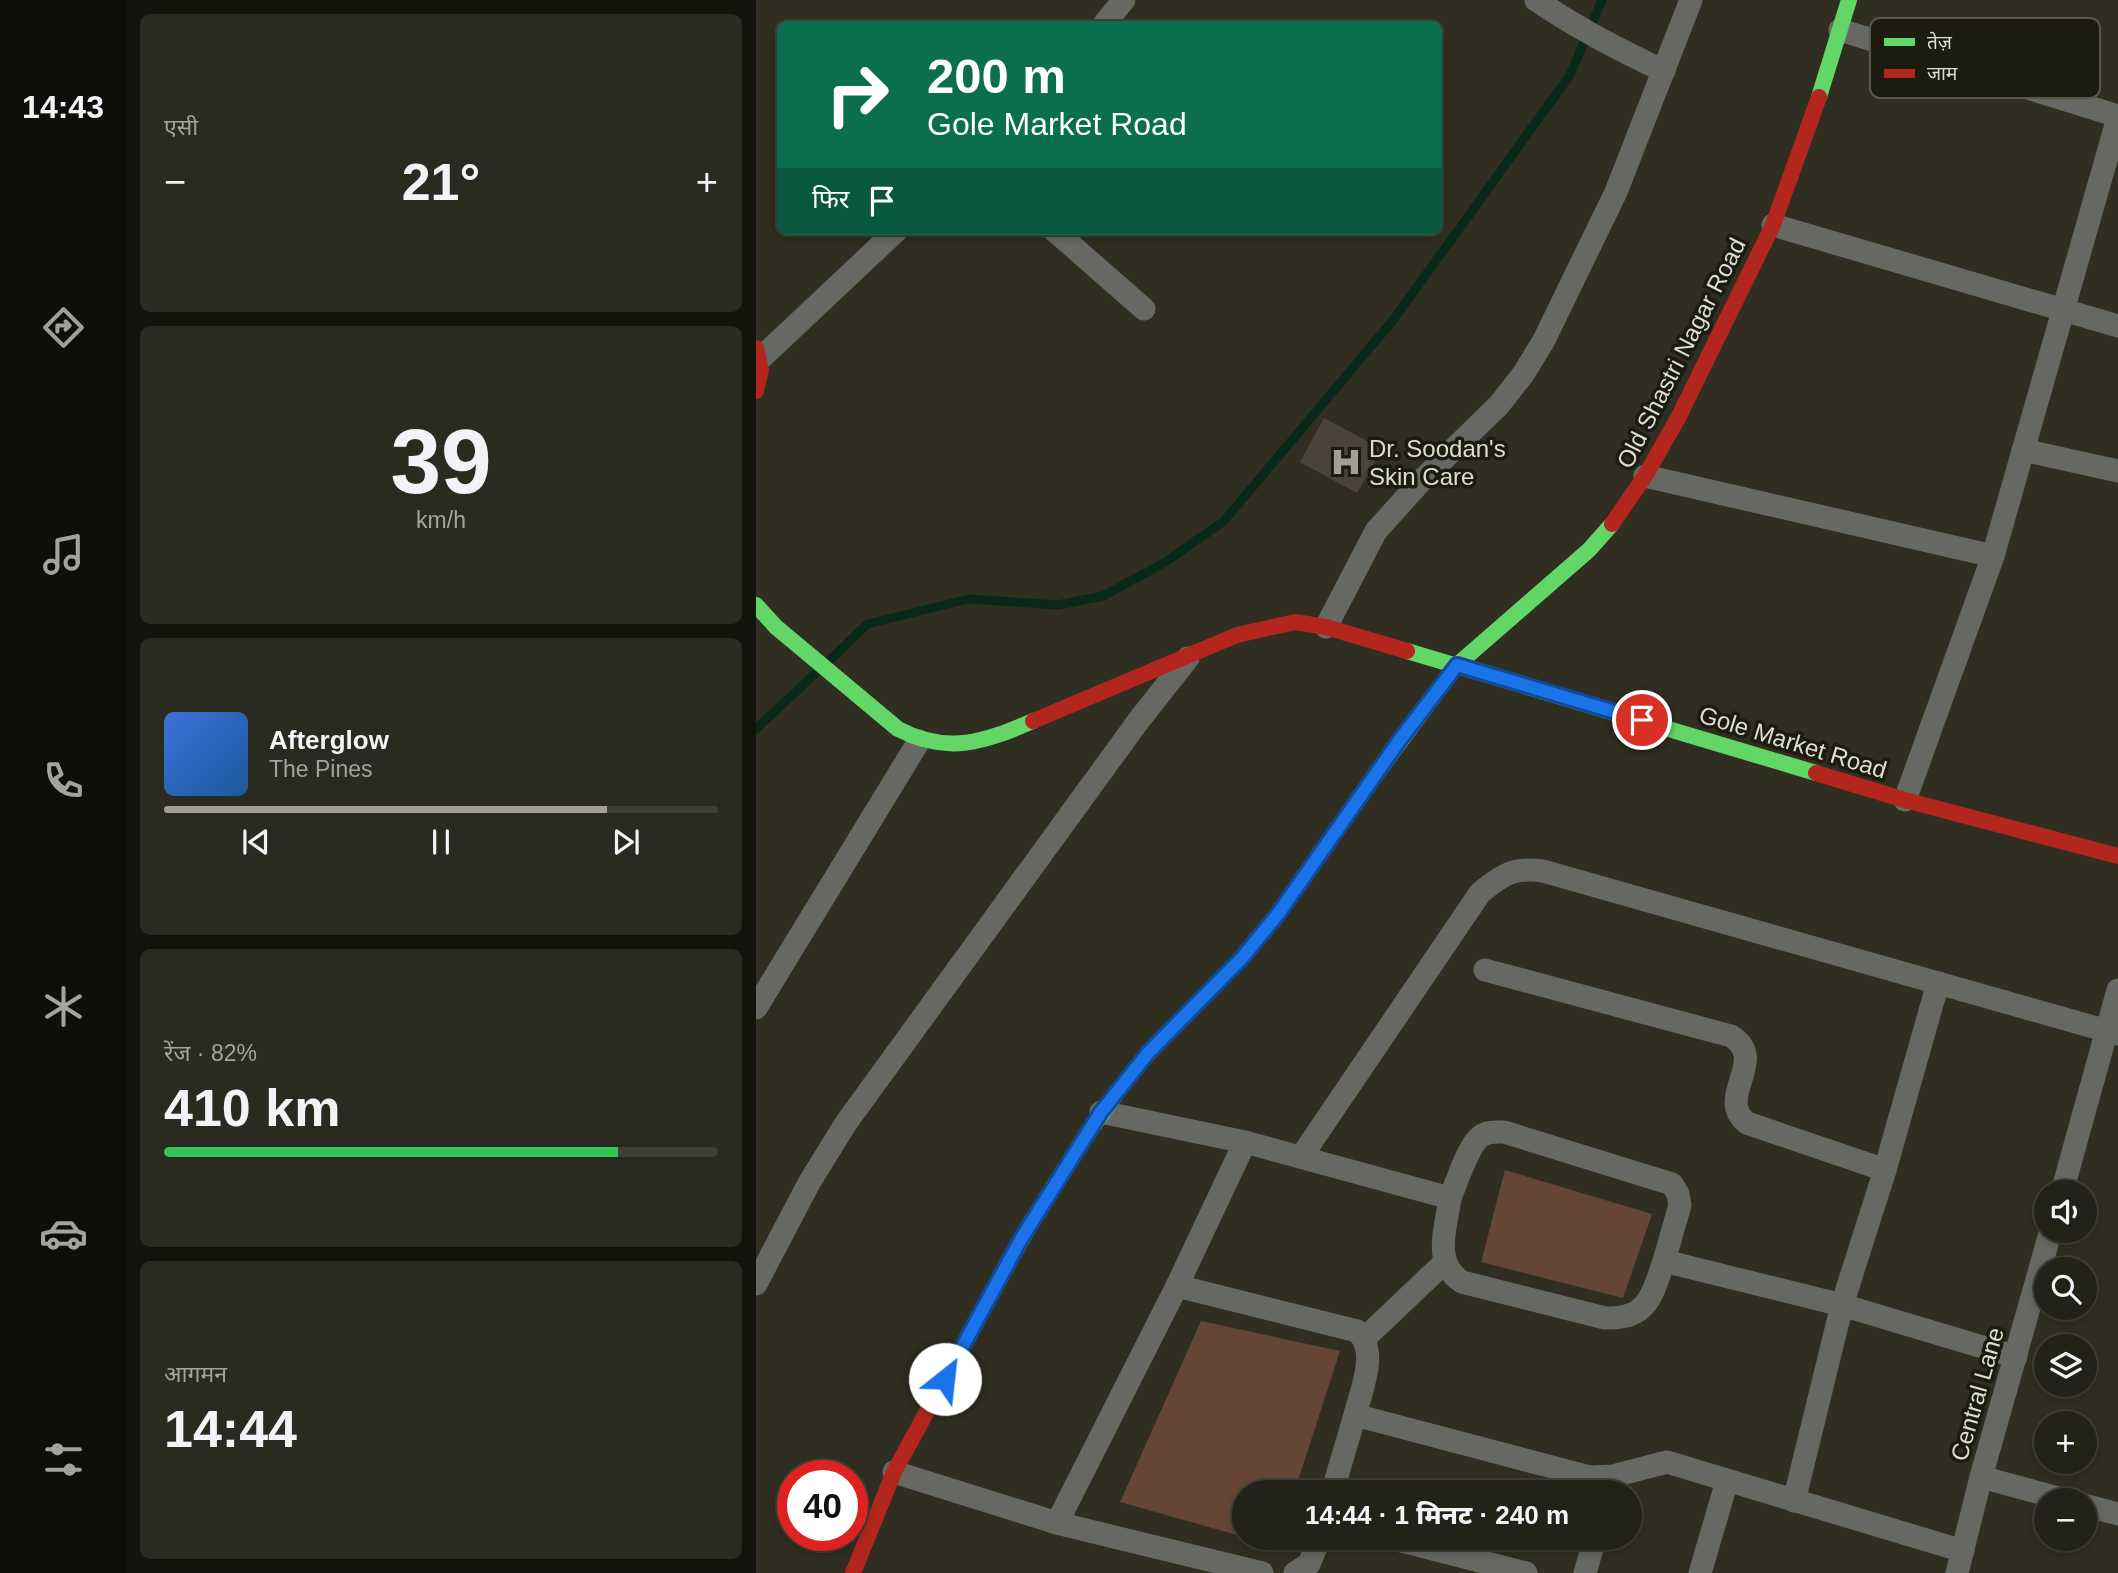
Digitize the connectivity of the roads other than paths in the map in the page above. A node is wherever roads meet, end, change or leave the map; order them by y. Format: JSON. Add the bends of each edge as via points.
{"nodes":[{"id":1,"x":1124,"y":0,"type":"edge"},
{"id":2,"x":1536,"y":0,"type":"edge"},
{"id":3,"x":1691,"y":0,"type":"edge"},
{"id":4,"x":1849,"y":0,"type":"edge"},
{"id":5,"x":1106,"y":21,"type":"edge"},
{"id":6,"x":1840,"y":30,"type":"junction"},
{"id":7,"x":1870,"y":39,"type":"edge"},
{"id":8,"x":1664,"y":71,"type":"junction"},
{"id":9,"x":2057,"y":98,"type":"edge"},
{"id":10,"x":2118,"y":117,"type":"edge"},
{"id":11,"x":1773,"y":225,"type":"junction"},
{"id":12,"x":892,"y":235,"type":"edge"},
{"id":13,"x":1060,"y":235,"type":"edge"},
{"id":14,"x":1144,"y":309,"type":"dead end"},
{"id":15,"x":2063,"y":311,"type":"junction"},
{"id":16,"x":2118,"y":326,"type":"edge"},
{"id":17,"x":759,"y":353,"type":"edge"},
{"id":18,"x":756,"y":391,"type":"edge"},
{"id":19,"x":2023,"y":450,"type":"junction"},
{"id":20,"x":2118,"y":471,"type":"edge"},
{"id":21,"x":1645,"y":476,"type":"junction"},
{"id":22,"x":1993,"y":556,"type":"junction"},
{"id":23,"x":756,"y":605,"type":"edge"},
{"id":24,"x":1326,"y":627,"type":"junction"},
{"id":25,"x":1192,"y":653,"type":"junction"},
{"id":26,"x":1457,"y":665,"type":"junction"},
{"id":27,"x":919,"y":741,"type":"junction"},
{"id":28,"x":1905,"y":800,"type":"junction"},
{"id":29,"x":2118,"y":856,"type":"edge"},
{"id":30,"x":1485,"y":970,"type":"dead end"},
{"id":31,"x":1938,"y":983,"type":"junction"},
{"id":32,"x":2118,"y":990,"type":"edge"},
{"id":33,"x":756,"y":1008,"type":"edge"},
{"id":34,"x":2112,"y":1033,"type":"edge"},
{"id":35,"x":1101,"y":1112,"type":"junction"},
{"id":36,"x":1245,"y":1142,"type":"junction"},
{"id":37,"x":1301,"y":1157,"type":"junction"},
{"id":38,"x":1885,"y":1170,"type":"junction"},
{"id":39,"x":2066,"y":1180,"type":"edge"},
{"id":40,"x":1450,"y":1198,"type":"junction"},
{"id":41,"x":2047,"y":1243,"type":"edge"},
{"id":42,"x":1664,"y":1261,"type":"junction"},
{"id":43,"x":1444,"y":1263,"type":"junction"},
{"id":44,"x":756,"y":1284,"type":"edge"},
{"id":45,"x":1177,"y":1286,"type":"junction"},
{"id":46,"x":1842,"y":1305,"type":"junction"},
{"id":47,"x":1364,"y":1338,"type":"junction"},
{"id":48,"x":2016,"y":1357,"type":"junction"},
{"id":49,"x":1354,"y":1415,"type":"junction"},
{"id":50,"x":894,"y":1472,"type":"junction"},
{"id":51,"x":1981,"y":1477,"type":"junction"},
{"id":52,"x":1336,"y":1480,"type":"edge"},
{"id":53,"x":1599,"y":1480,"type":"edge"},
{"id":54,"x":1621,"y":1480,"type":"edge"},
{"id":55,"x":1727,"y":1481,"type":"junction"},
{"id":56,"x":2034,"y":1491,"type":"edge"},
{"id":57,"x":1794,"y":1501,"type":"junction"},
{"id":58,"x":2097,"y":1508,"type":"edge"},
{"id":59,"x":2118,"y":1514,"type":"edge"},
{"id":60,"x":1058,"y":1522,"type":"junction"},
{"id":61,"x":1315,"y":1550,"type":"edge"},
{"id":62,"x":1437,"y":1550,"type":"edge"},
{"id":63,"x":1592,"y":1550,"type":"edge"},
{"id":64,"x":1960,"y":1562,"type":"edge"},
{"id":65,"x":853,"y":1573,"type":"edge"},
{"id":66,"x":1262,"y":1573,"type":"edge"},
{"id":67,"x":1295,"y":1573,"type":"edge"},
{"id":68,"x":1526,"y":1573,"type":"edge"},
{"id":69,"x":1585,"y":1573,"type":"edge"},
{"id":70,"x":1700,"y":1573,"type":"edge"}],
"edges":[{"from":1,"to":5,"type":"street"},
{"from":2,"to":8,"type":"street","via":[[1611,47]]},
{"from":3,"to":8,"type":"street"},
{"from":4,"to":6,"type":"street","name":"Old Shastri Nagar Road"},
{"from":6,"to":7,"type":"street"},
{"from":6,"to":11,"type":"street","name":"Old Shastri Nagar Road"},
{"from":8,"to":24,"type":"street","via":[[1616,192],[1524,373],[1499,405],[1376,531]]},
{"from":9,"to":10,"type":"street"},
{"from":10,"to":15,"type":"street"},
{"from":11,"to":15,"type":"street"},
{"from":11,"to":21,"type":"street","name":"Old Shastri Nagar Road"},
{"from":12,"to":17,"type":"street"},
{"from":13,"to":14,"type":"street"},
{"from":15,"to":16,"type":"street"},
{"from":15,"to":19,"type":"street"},
{"from":17,"to":18,"type":"street"},
{"from":19,"to":20,"type":"street"},
{"from":19,"to":22,"type":"street"},
{"from":21,"to":22,"type":"street"},
{"from":21,"to":26,"type":"street","name":"Old Shastri Nagar Road","via":[[1588,550]]},
{"from":22,"to":28,"type":"street"},
{"from":23,"to":27,"type":"street","via":[[898,729]]},
{"from":24,"to":25,"type":"street","name":"Gole Market Road","via":[[1294,622]]},
{"from":24,"to":26,"type":"street","name":"Gole Market Road"},
{"from":25,"to":27,"type":"street","name":"Gole Market Road","via":[[993,738],[953,746]]},
{"from":25,"to":44,"type":"street","via":[[846,1124],[809,1182]]},
{"from":26,"to":28,"type":"street","name":"Gole Market Road"},
{"from":26,"to":35,"type":"street","name":"Old Shastri Nagar Road","via":[[1278,914],[1242,958],[1148,1053]]},
{"from":27,"to":33,"type":"street"},
{"from":28,"to":29,"type":"street","name":"Gole Market Road"},
{"from":30,"to":38,"type":"street","via":[[1731,1036],[1740,1041],[1747,1060],[1737,1094],[1740,1117]]},
{"from":31,"to":34,"type":"street"},
{"from":31,"to":37,"type":"street","via":[[1544,870],[1513,871],[1480,893]]},
{"from":31,"to":38,"type":"street"},
{"from":32,"to":34,"type":"street"},
{"from":34,"to":39,"type":"street"},
{"from":35,"to":36,"type":"street"},
{"from":35,"to":50,"type":"street","name":"Old Shastri Nagar Road","via":[[1021,1239]]},
{"from":36,"to":37,"type":"street"},
{"from":36,"to":45,"type":"street"},
{"from":37,"to":40,"type":"street"},
{"from":38,"to":46,"type":"street"},
{"from":40,"to":42,"type":"street","via":[[1480,1136],[1504,1132],[1672,1184],[1680,1205]]},
{"from":40,"to":43,"type":"street"},
{"from":41,"to":48,"type":"street","name":"Central Lane"},
{"from":42,"to":43,"type":"street","via":[[1649,1301],[1621,1319],[1462,1282],[1450,1275]]},
{"from":42,"to":46,"type":"street"},
{"from":43,"to":47,"type":"street"},
{"from":45,"to":47,"type":"street","via":[[1357,1331]]},
{"from":45,"to":60,"type":"street"},
{"from":46,"to":48,"type":"street"},
{"from":46,"to":57,"type":"street"},
{"from":47,"to":49,"type":"street","via":[[1366,1367]]},
{"from":48,"to":51,"type":"street","name":"Central Lane"},
{"from":49,"to":52,"type":"street"},
{"from":49,"to":53,"type":"street"},
{"from":50,"to":60,"type":"street"},
{"from":50,"to":65,"type":"street","name":"Old Shastri Nagar Road"},
{"from":51,"to":56,"type":"street"},
{"from":51,"to":64,"type":"street","name":"Central Lane"},
{"from":54,"to":55,"type":"street","via":[[1667,1462]]},
{"from":55,"to":57,"type":"street"},
{"from":55,"to":70,"type":"street"},
{"from":57,"to":64,"type":"street"},
{"from":58,"to":59,"type":"street"},
{"from":60,"to":66,"type":"street"},
{"from":61,"to":67,"type":"street","via":[[1309,1564]]},
{"from":62,"to":68,"type":"street"},
{"from":63,"to":69,"type":"street"}]}
